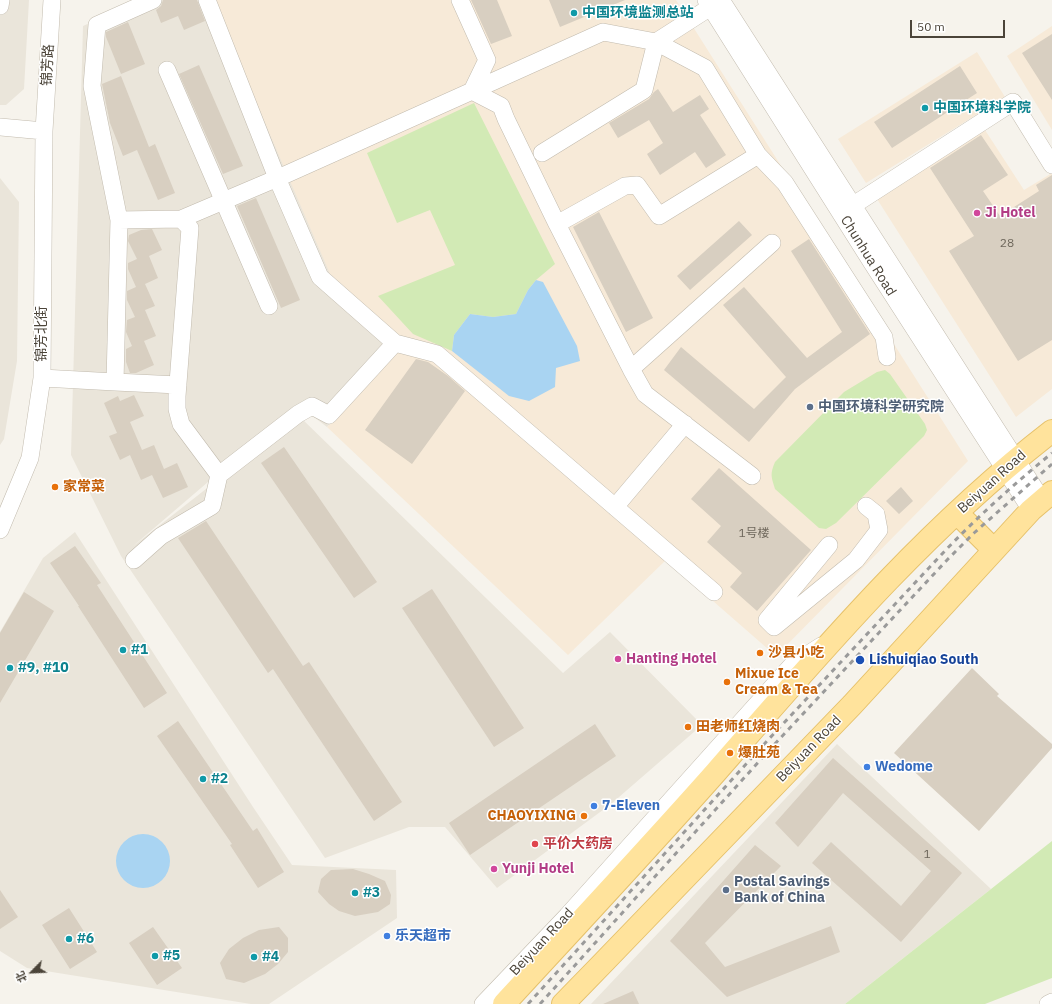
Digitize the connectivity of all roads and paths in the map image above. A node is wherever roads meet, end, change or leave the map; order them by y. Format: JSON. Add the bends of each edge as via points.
{"nodes":[{"id":1,"x":1,"y":0,"type":"edge"},
{"id":2,"x":52,"y":0,"type":"edge"},
{"id":3,"x":153,"y":0,"type":"edge"},
{"id":4,"x":207,"y":0,"type":"edge"},
{"id":5,"x":460,"y":0,"type":"edge"},
{"id":6,"x":715,"y":2,"type":"edge"},
{"id":7,"x":0,"y":6,"type":"edge"},
{"id":8,"x":656,"y":42,"type":"junction"},
{"id":9,"x":167,"y":70,"type":"dead end"},
{"id":10,"x":472,"y":92,"type":"junction"},
{"id":11,"x":0,"y":127,"type":"edge"},
{"id":12,"x":44,"y":131,"type":"junction"},
{"id":13,"x":518,"y":144,"type":"junction"},
{"id":14,"x":542,"y":153,"type":"junction"},
{"id":15,"x":758,"y":155,"type":"junction"},
{"id":16,"x":1052,"y":165,"type":"edge"},
{"id":17,"x":534,"y":177,"type":"junction"},
{"id":18,"x":277,"y":178,"type":"junction"},
{"id":19,"x":223,"y":201,"type":"junction"},
{"id":20,"x":852,"y":206,"type":"junction"},
{"id":21,"x":181,"y":219,"type":"junction"},
{"id":22,"x":119,"y":220,"type":"junction"},
{"id":23,"x":557,"y":224,"type":"junction"},
{"id":24,"x":772,"y":243,"type":"dead end"},
{"id":25,"x":268,"y":306,"type":"dead end"},
{"id":26,"x":396,"y":343,"type":"junction"},
{"id":27,"x":888,"y":357,"type":"dead end"},
{"id":28,"x":631,"y":369,"type":"junction"},
{"id":29,"x":42,"y":378,"type":"junction"},
{"id":30,"x":115,"y":382,"type":"junction"},
{"id":31,"x":178,"y":385,"type":"junction"},
{"id":32,"x":685,"y":424,"type":"junction"},
{"id":33,"x":1052,"y":431,"type":"edge"},
{"id":34,"x":1010,"y":465,"type":"junction"},
{"id":35,"x":219,"y":475,"type":"junction"},
{"id":36,"x":752,"y":476,"type":"dead end"},
{"id":37,"x":1042,"y":501,"type":"edge"},
{"id":38,"x":866,"y":506,"type":"dead end"},
{"id":39,"x":615,"y":507,"type":"junction"},
{"id":40,"x":957,"y":513,"type":"junction"},
{"id":41,"x":0,"y":530,"type":"edge"},
{"id":42,"x":829,"y":545,"type":"dead end"},
{"id":43,"x":994,"y":550,"type":"junction"},
{"id":44,"x":134,"y":560,"type":"dead end"},
{"id":45,"x":714,"y":592,"type":"dead end"},
{"id":46,"x":833,"y":638,"type":"junction"},
{"id":47,"x":1052,"y":1002,"type":"edge"},
{"id":48,"x":482,"y":1004,"type":"edge"},
{"id":49,"x":504,"y":1004,"type":"edge"},
{"id":50,"x":563,"y":1004,"type":"edge"},
{"id":51,"x":1048,"y":1004,"type":"edge"}],
"edges":[{"from":1,"to":7,"type":"street"},
{"from":2,"to":12,"type":"street","name":"锦芳路"},
{"from":3,"to":22,"type":"street","via":[[97,25],[92,86]]},
{"from":4,"to":18,"type":"street"},
{"from":5,"to":10,"type":"street","via":[[487,60]]},
{"from":6,"to":8,"type":"street"},
{"from":6,"to":20,"type":"street","name":"Chunhua Road"},
{"from":6,"to":34,"type":"street","name":"Chunhua Road","via":[[872,263]]},
{"from":8,"to":10,"type":"street","via":[[603,32]]},
{"from":8,"to":14,"type":"street","via":[[644,90]]},
{"from":8,"to":15,"type":"street","via":[[705,68]]},
{"from":9,"to":19,"type":"street"},
{"from":10,"to":13,"type":"street","via":[[500,106]]},
{"from":10,"to":18,"type":"street"},
{"from":11,"to":12,"type":"street"},
{"from":12,"to":29,"type":"street","name":"锦芳北街"},
{"from":13,"to":14,"type":"street"},
{"from":13,"to":17,"type":"street"},
{"from":14,"to":17,"type":"street"},
{"from":15,"to":23,"type":"street","via":[[659,216],[637,185],[625,186]]},
{"from":15,"to":27,"type":"street","via":[[785,183],[884,337]]},
{"from":16,"to":20,"type":"street","via":[[1013,102]]},
{"from":17,"to":23,"type":"street"},
{"from":18,"to":19,"type":"street"},
{"from":18,"to":26,"type":"street","via":[[320,277]]},
{"from":19,"to":21,"type":"street"},
{"from":19,"to":25,"type":"street"},
{"from":20,"to":34,"type":"street","name":"Chunhua Road"},
{"from":21,"to":22,"type":"street"},
{"from":21,"to":31,"type":"street","via":[[190,228]]},
{"from":22,"to":30,"type":"street"},
{"from":23,"to":28,"type":"street"},
{"from":24,"to":28,"type":"street"},
{"from":26,"to":35,"type":"street","via":[[329,415],[312,406]]},
{"from":26,"to":39,"type":"street","via":[[437,354]]},
{"from":28,"to":32,"type":"street","via":[[645,394]]},
{"from":29,"to":30,"type":"street"},
{"from":29,"to":41,"type":"street","name":"锦芳北街","via":[[30,458]]},
{"from":30,"to":31,"type":"street"},
{"from":31,"to":35,"type":"street","via":[[177,409],[181,424]]},
{"from":32,"to":36,"type":"street"},
{"from":32,"to":39,"type":"street"},
{"from":33,"to":34,"type":"main road","name":"Beiyuan Road"},
{"from":34,"to":37,"type":"street","name":"Chunhua Road"},
{"from":34,"to":40,"type":"main road","name":"Beiyuan Road"},
{"from":35,"to":44,"type":"street","via":[[212,506],[161,536]]},
{"from":37,"to":43,"type":"main road","name":"Beiyuan Road"},
{"from":38,"to":42,"type":"street","via":[[876,514],[879,530],[856,560],[774,627],[767,620]]},
{"from":39,"to":45,"type":"street"},
{"from":40,"to":43,"type":"main road"},
{"from":40,"to":46,"type":"main road","name":"Beiyuan Road"},
{"from":43,"to":50,"type":"main road","name":"Beiyuan Road","via":[[852,705]]},
{"from":46,"to":48,"type":"street","name":"Beiyuan Road","via":[[793,664],[567,916]]},
{"from":46,"to":49,"type":"main road","name":"Beiyuan Road","via":[[673,821]]},
{"from":47,"to":51,"type":"street"}]}
